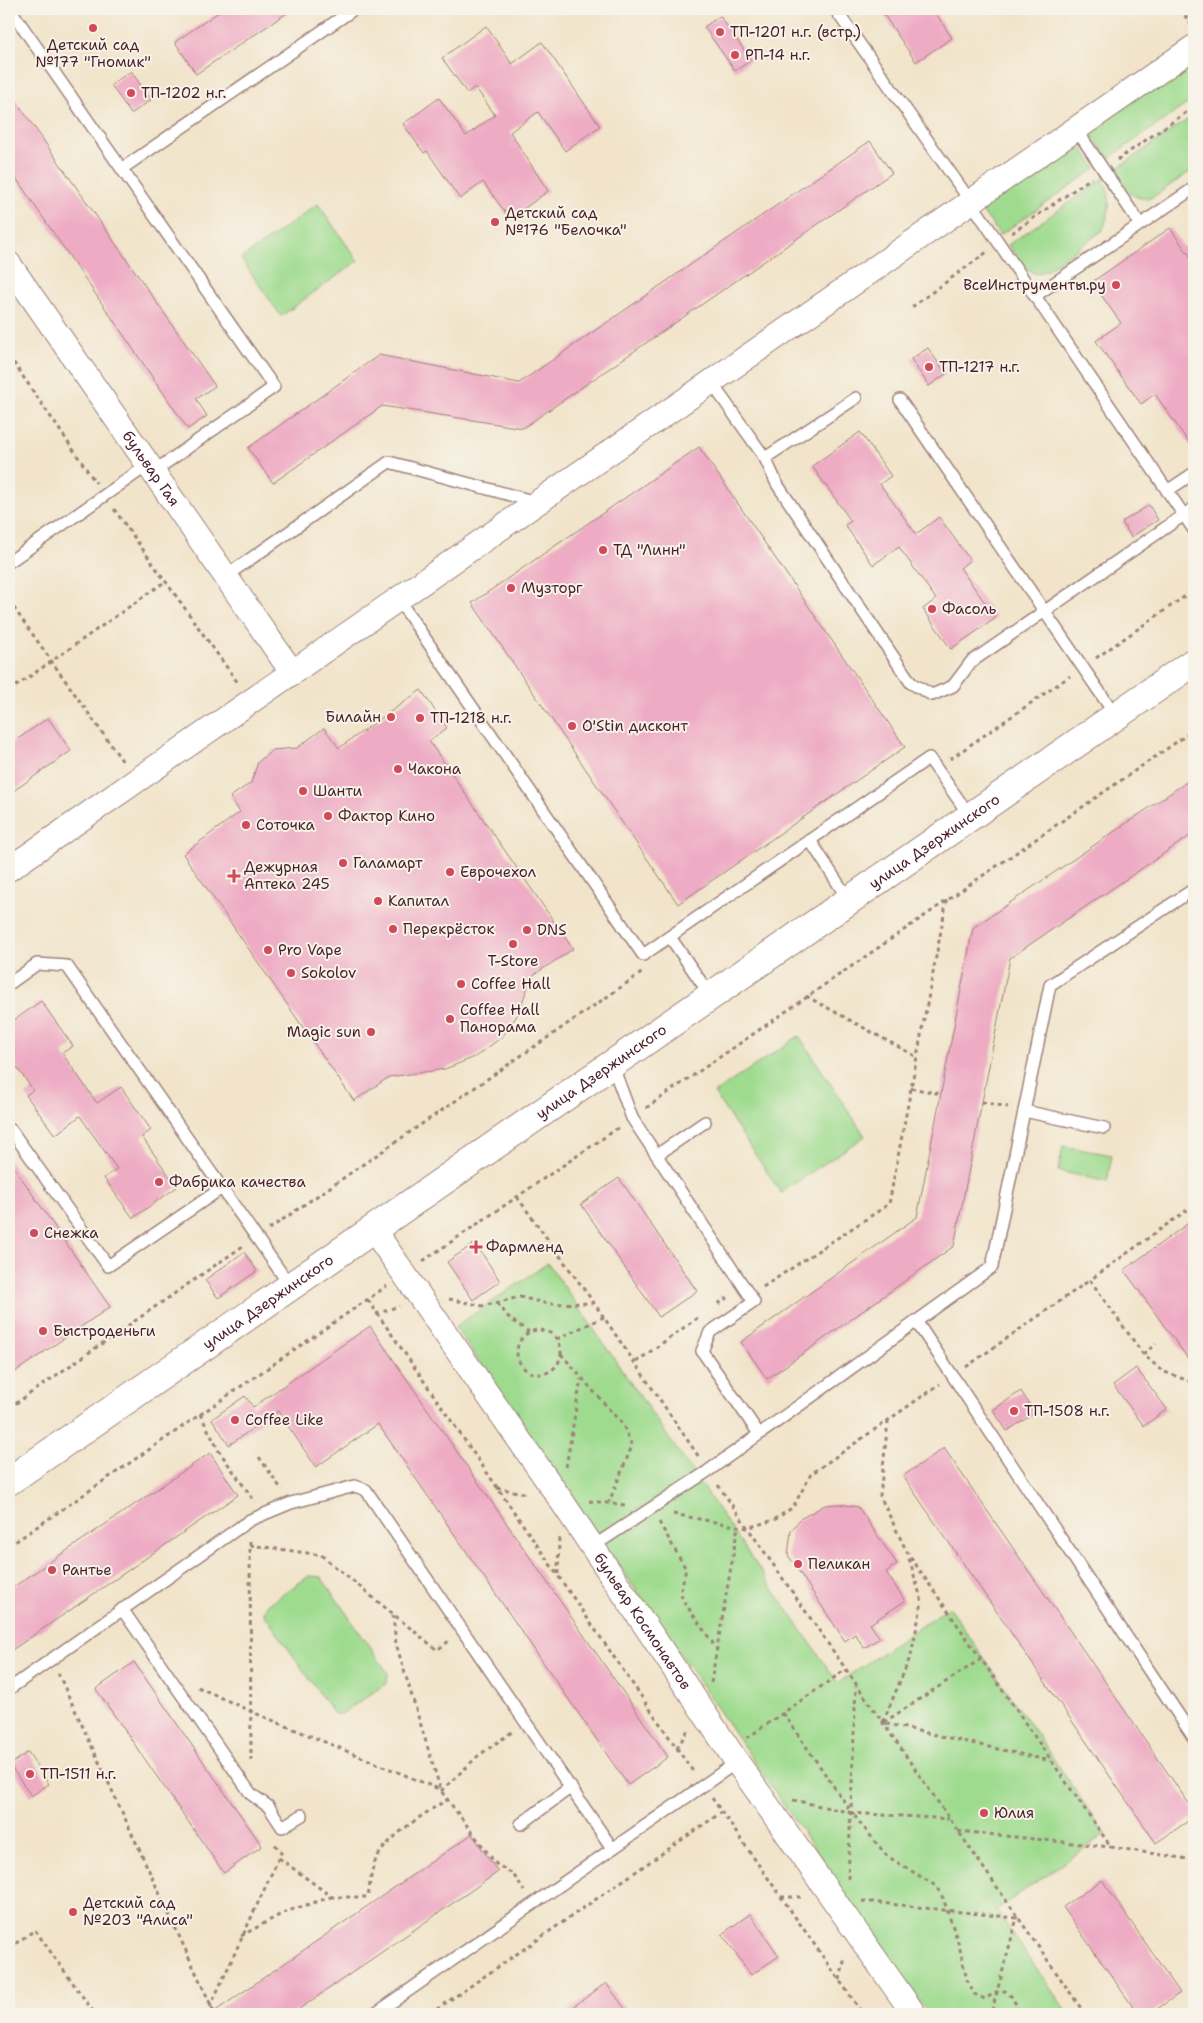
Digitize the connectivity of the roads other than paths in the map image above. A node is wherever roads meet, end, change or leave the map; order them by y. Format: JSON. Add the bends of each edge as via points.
{"nodes":[{"id":1,"x":10,"y":9,"type":"edge"},
{"id":2,"x":354,"y":9,"type":"edge"},
{"id":3,"x":835,"y":9,"type":"edge"},
{"id":4,"x":1194,"y":47,"type":"edge"},
{"id":5,"x":1076,"y":129,"type":"junction"},
{"id":6,"x":123,"y":168,"type":"junction"},
{"id":7,"x":1194,"y":188,"type":"edge"},
{"id":8,"x":971,"y":202,"type":"junction"},
{"id":9,"x":1140,"y":224,"type":"junction"},
{"id":10,"x":9,"y":264,"type":"edge"},
{"id":11,"x":1035,"y":296,"type":"junction"},
{"id":12,"x":711,"y":382,"type":"junction"},
{"id":13,"x":856,"y":398,"type":"dead end"},
{"id":14,"x":900,"y":400,"type":"dead end"},
{"id":15,"x":765,"y":458,"type":"junction"},
{"id":16,"x":151,"y":468,"type":"junction"},
{"id":17,"x":1194,"y":473,"type":"edge"},
{"id":18,"x":1167,"y":491,"type":"junction"},
{"id":19,"x":538,"y":502,"type":"junction"},
{"id":20,"x":1194,"y":508,"type":"edge"},
{"id":21,"x":1184,"y":515,"type":"junction"},
{"id":22,"x":1194,"y":530,"type":"edge"},
{"id":23,"x":9,"y":562,"type":"edge"},
{"id":24,"x":226,"y":576,"type":"junction"},
{"id":25,"x":398,"y":599,"type":"junction"},
{"id":26,"x":1044,"y":611,"type":"junction"},
{"id":27,"x":1194,"y":662,"type":"edge"},
{"id":28,"x":292,"y":672,"type":"junction"},
{"id":29,"x":1116,"y":716,"type":"junction"},
{"id":30,"x":970,"y":816,"type":"junction"},
{"id":31,"x":810,"y":840,"type":"junction"},
{"id":32,"x":9,"y":868,"type":"edge"},
{"id":33,"x":1194,"y":889,"type":"edge"},
{"id":34,"x":848,"y":900,"type":"junction"},
{"id":35,"x":670,"y":937,"type":"junction"},
{"id":36,"x":9,"y":984,"type":"edge"},
{"id":37,"x":710,"y":995,"type":"junction"},
{"id":38,"x":612,"y":1064,"type":"junction"},
{"id":39,"x":1024,"y":1110,"type":"junction"},
{"id":40,"x":705,"y":1122,"type":"dead end"},
{"id":41,"x":1104,"y":1128,"type":"dead end"},
{"id":42,"x":11,"y":1130,"type":"dead end"},
{"id":43,"x":657,"y":1155,"type":"junction"},
{"id":44,"x":222,"y":1188,"type":"junction"},
{"id":45,"x":373,"y":1229,"type":"junction"},
{"id":46,"x":291,"y":1287,"type":"junction"},
{"id":47,"x":916,"y":1321,"type":"junction"},
{"id":48,"x":759,"y":1434,"type":"junction"},
{"id":49,"x":9,"y":1481,"type":"edge"},
{"id":50,"x":592,"y":1547,"type":"junction"},
{"id":51,"x":122,"y":1609,"type":"junction"},
{"id":52,"x":9,"y":1689,"type":"edge"},
{"id":53,"x":1194,"y":1738,"type":"edge"},
{"id":54,"x":733,"y":1756,"type":"junction"},
{"id":55,"x":571,"y":1787,"type":"junction"},
{"id":56,"x":302,"y":1815,"type":"dead end"},
{"id":57,"x":521,"y":1824,"type":"dead end"},
{"id":58,"x":612,"y":1848,"type":"junction"},
{"id":59,"x":375,"y":2014,"type":"edge"},
{"id":60,"x":914,"y":2014,"type":"edge"}],
"edges":[{"from":1,"to":6,"type":"lane"},
{"from":2,"to":6,"type":"lane"},
{"from":3,"to":8,"type":"lane"},
{"from":4,"to":5,"type":"street"},
{"from":5,"to":8,"type":"street"},
{"from":5,"to":9,"type":"lane"},
{"from":6,"to":16,"type":"lane","via":[[274,388]]},
{"from":7,"to":9,"type":"lane"},
{"from":8,"to":11,"type":"lane"},
{"from":8,"to":12,"type":"street"},
{"from":9,"to":11,"type":"lane"},
{"from":10,"to":16,"type":"street","name":"бульвар Гая"},
{"from":11,"to":18,"type":"lane"},
{"from":12,"to":15,"type":"lane"},
{"from":12,"to":19,"type":"street"},
{"from":13,"to":15,"type":"lane"},
{"from":14,"to":26,"type":"lane"},
{"from":15,"to":26,"type":"lane","via":[[777,484],[911,683],[932,695],[953,686],[971,662]]},
{"from":16,"to":23,"type":"lane","via":[[104,495]]},
{"from":16,"to":24,"type":"street","name":"бульвар Гая"},
{"from":17,"to":18,"type":"lane"},
{"from":18,"to":21,"type":"lane"},
{"from":19,"to":24,"type":"lane","via":[[389,462]]},
{"from":19,"to":25,"type":"street"},
{"from":20,"to":21,"type":"lane"},
{"from":21,"to":22,"type":"lane"},
{"from":21,"to":26,"type":"lane"},
{"from":24,"to":28,"type":"street","name":"бульвар Гая"},
{"from":25,"to":28,"type":"street"},
{"from":25,"to":35,"type":"lane","via":[[642,955]]},
{"from":26,"to":29,"type":"lane"},
{"from":27,"to":29,"type":"main road","name":"улица Дзержинского"},
{"from":28,"to":32,"type":"street"},
{"from":29,"to":30,"type":"main road","name":"улица Дзержинского"},
{"from":30,"to":31,"type":"lane","via":[[929,758]]},
{"from":30,"to":34,"type":"main road","name":"улица Дзержинского"},
{"from":31,"to":34,"type":"lane"},
{"from":31,"to":35,"type":"lane"},
{"from":33,"to":39,"type":"lane","via":[[1050,984]]},
{"from":34,"to":37,"type":"main road","name":"улица Дзержинского"},
{"from":35,"to":37,"type":"lane"},
{"from":36,"to":44,"type":"lane","via":[[37,964],[67,966]]},
{"from":37,"to":38,"type":"main road","name":"улица Дзержинского"},
{"from":38,"to":43,"type":"lane","via":[[632,1118]]},
{"from":38,"to":45,"type":"main road","name":"улица Дзержинского"},
{"from":39,"to":41,"type":"lane"},
{"from":39,"to":47,"type":"lane","via":[[992,1267]]},
{"from":40,"to":43,"type":"lane"},
{"from":42,"to":44,"type":"lane","via":[[108,1266]]},
{"from":43,"to":48,"type":"lane","via":[[754,1302],[710,1332],[702,1351]]},
{"from":44,"to":46,"type":"lane"},
{"from":45,"to":46,"type":"main road","name":"улица Дзержинского"},
{"from":45,"to":50,"type":"street","name":"бульвар Космонавтов"},
{"from":46,"to":49,"type":"main road","name":"улица Дзержинского"},
{"from":47,"to":48,"type":"lane"},
{"from":47,"to":53,"type":"lane"},
{"from":48,"to":50,"type":"lane"},
{"from":50,"to":54,"type":"street","name":"бульвар Космонавтов"},
{"from":51,"to":52,"type":"lane"},
{"from":51,"to":55,"type":"lane","via":[[250,1520],[291,1503],[355,1486],[366,1490]]},
{"from":51,"to":56,"type":"lane","via":[[251,1794],[269,1807],[282,1827]]},
{"from":54,"to":58,"type":"lane","via":[[704,1786]]},
{"from":54,"to":60,"type":"street","name":"бульвар Космонавтов"},
{"from":55,"to":57,"type":"lane"},
{"from":55,"to":58,"type":"lane"},
{"from":58,"to":59,"type":"lane"}]}
